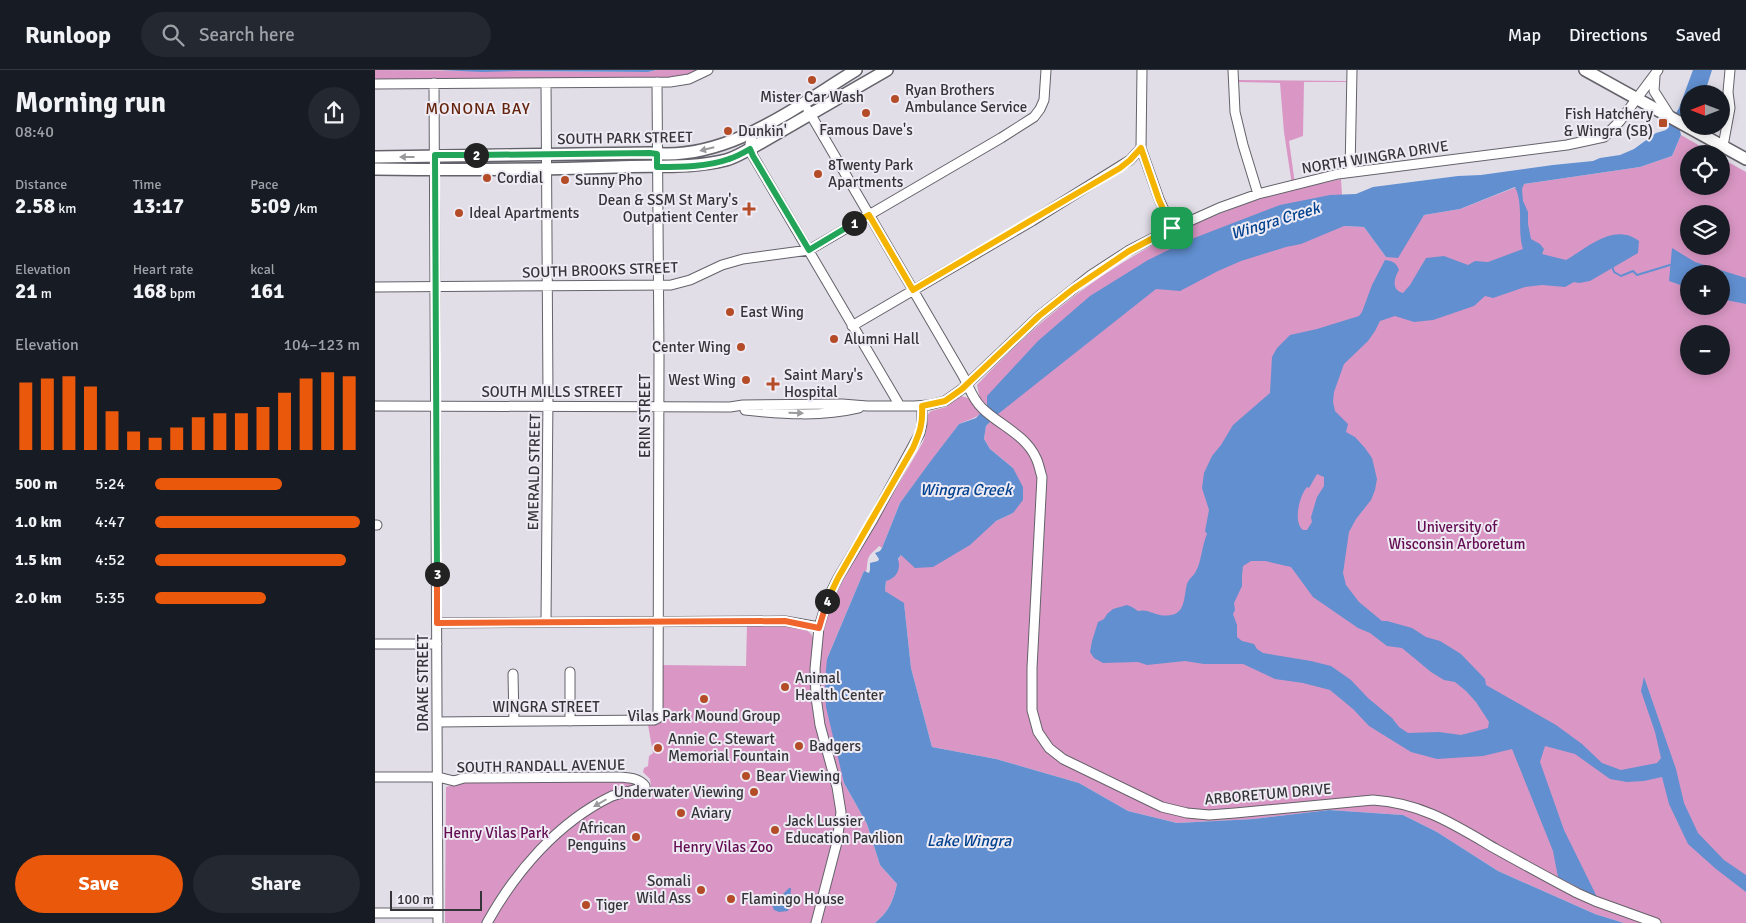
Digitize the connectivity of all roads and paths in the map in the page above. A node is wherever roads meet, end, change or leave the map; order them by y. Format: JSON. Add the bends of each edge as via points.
{"nodes":[{"id":1,"x":707,"y":70,"type":"edge"},
{"id":2,"x":856,"y":70,"type":"edge"},
{"id":3,"x":887,"y":70,"type":"edge"},
{"id":4,"x":1047,"y":70,"type":"edge"},
{"id":5,"x":1142,"y":70,"type":"edge"},
{"id":6,"x":1233,"y":70,"type":"edge"},
{"id":7,"x":1352,"y":70,"type":"edge"},
{"id":8,"x":1585,"y":70,"type":"edge"},
{"id":9,"x":1730,"y":70,"type":"edge"},
{"id":10,"x":1656,"y":72,"type":"edge"},
{"id":11,"x":546,"y":82,"type":"junction"},
{"id":12,"x":657,"y":82,"type":"junction"},
{"id":13,"x":434,"y":83,"type":"junction"},
{"id":14,"x":375,"y":84,"type":"edge"},
{"id":15,"x":1637,"y":99,"type":"junction"},
{"id":16,"x":803,"y":102,"type":"junction"},
{"id":17,"x":811,"y":115,"type":"junction"},
{"id":18,"x":1670,"y":116,"type":"junction"},
{"id":19,"x":754,"y":131,"type":"junction"},
{"id":20,"x":1721,"y":145,"type":"edge"},
{"id":21,"x":1723,"y":145,"type":"edge"},
{"id":22,"x":1141,"y":148,"type":"junction"},
{"id":23,"x":750,"y":149,"type":"junction"},
{"id":24,"x":1730,"y":150,"type":"edge"},
{"id":25,"x":547,"y":154,"type":"junction"},
{"id":26,"x":657,"y":154,"type":"junction"},
{"id":27,"x":435,"y":155,"type":"junction"},
{"id":28,"x":375,"y":157,"type":"edge"},
{"id":29,"x":1746,"y":159,"type":"edge"},
{"id":30,"x":657,"y":167,"type":"junction"},
{"id":31,"x":547,"y":168,"type":"junction"},
{"id":32,"x":375,"y":169,"type":"edge"},
{"id":33,"x":435,"y":169,"type":"junction"},
{"id":34,"x":1350,"y":172,"type":"junction"},
{"id":35,"x":1258,"y":194,"type":"junction"},
{"id":36,"x":869,"y":215,"type":"junction"},
{"id":37,"x":1172,"y":228,"type":"junction"},
{"id":38,"x":809,"y":250,"type":"junction"},
{"id":39,"x":658,"y":285,"type":"junction"},
{"id":40,"x":547,"y":286,"type":"junction"},
{"id":41,"x":375,"y":287,"type":"edge"},
{"id":42,"x":435,"y":287,"type":"junction"},
{"id":43,"x":913,"y":290,"type":"junction"},
{"id":44,"x":852,"y":326,"type":"junction"},
{"id":45,"x":967,"y":384,"type":"junction"},
{"id":46,"x":953,"y":395,"type":"joint"},
{"id":47,"x":548,"y":405,"type":"junction"},
{"id":48,"x":375,"y":406,"type":"edge"},
{"id":49,"x":437,"y":406,"type":"junction"},
{"id":50,"x":659,"y":406,"type":"junction"},
{"id":51,"x":900,"y":406,"type":"junction"},
{"id":52,"x":922,"y":406,"type":"junction"},
{"id":53,"x":546,"y":622,"type":"junction"},
{"id":54,"x":658,"y":622,"type":"junction"},
{"id":55,"x":437,"y":623,"type":"junction"},
{"id":56,"x":819,"y":628,"type":"junction"},
{"id":57,"x":375,"y":644,"type":"edge"},
{"id":58,"x":437,"y":644,"type":"junction"},
{"id":59,"x":569,"y":672,"type":"dead end"},
{"id":60,"x":513,"y":674,"type":"dead end"},
{"id":61,"x":656,"y":720,"type":"joint"},
{"id":62,"x":514,"y":721,"type":"junction"},
{"id":63,"x":570,"y":721,"type":"junction"},
{"id":64,"x":437,"y":722,"type":"junction"},
{"id":65,"x":375,"y":777,"type":"edge"},
{"id":66,"x":438,"y":777,"type":"junction"},
{"id":67,"x":375,"y":913,"type":"edge"},
{"id":68,"x":438,"y":913,"type":"junction"},
{"id":69,"x":438,"y":923,"type":"edge"},
{"id":70,"x":487,"y":923,"type":"edge"},
{"id":71,"x":816,"y":923,"type":"edge"},
{"id":72,"x":1656,"y":923,"type":"edge"}],
"edges":[{"from":1,"to":12,"type":"street","via":[[689,79]]},
{"from":2,"to":16,"type":"main road","name":"SOUTH PARK STREET"},
{"from":3,"to":17,"type":"main road","name":"SOUTH PARK STREET"},
{"from":4,"to":36,"type":"street","name":"SOUTH BROOKS STREET","via":[[1044,100],[1034,117]]},
{"from":5,"to":22,"type":"street"},
{"from":6,"to":35,"type":"street","via":[[1235,112]]},
{"from":7,"to":34,"type":"street"},
{"from":8,"to":15,"type":"main road"},
{"from":9,"to":21,"type":"street","via":[[1730,108]]},
{"from":10,"to":15,"type":"street","name":"NORTH WINGRA DRIVE"},
{"from":10,"to":18,"type":"street","via":[[1655,91]]},
{"from":11,"to":12,"type":"street"},
{"from":11,"to":13,"type":"street"},
{"from":11,"to":25,"type":"street","name":"EMERALD STREET"},
{"from":12,"to":26,"type":"street","name":"ERIN STREET"},
{"from":13,"to":14,"type":"street"},
{"from":13,"to":27,"type":"street","name":"DRAKE STREET"},
{"from":15,"to":18,"type":"main road"},
{"from":15,"to":34,"type":"street","name":"NORTH WINGRA DRIVE","via":[[1604,137],[1590,141]]},
{"from":16,"to":17,"type":"street","name":"ARBORETUM DRIVE"},
{"from":16,"to":19,"type":"main road","name":"SOUTH PARK STREET"},
{"from":17,"to":23,"type":"main road","name":"SOUTH PARK STREET"},
{"from":17,"to":36,"type":"street","name":"ARBORETUM DRIVE"},
{"from":18,"to":20,"type":"main road"},
{"from":19,"to":23,"type":"street"},
{"from":19,"to":26,"type":"main road","name":"SOUTH PARK STREET","one_way":true,"via":[[704,150]]},
{"from":22,"to":37,"type":"street"},
{"from":22,"to":43,"type":"street","via":[[1120,168]]},
{"from":23,"to":30,"type":"main road","name":"SOUTH PARK STREET","via":[[704,165]]},
{"from":23,"to":38,"type":"street"},
{"from":24,"to":29,"type":"main road"},
{"from":25,"to":26,"type":"main road","name":"SOUTH PARK STREET"},
{"from":25,"to":27,"type":"main road","name":"SOUTH PARK STREET"},
{"from":25,"to":31,"type":"street","name":"EMERALD STREET"},
{"from":26,"to":30,"type":"street","name":"ERIN STREET"},
{"from":27,"to":28,"type":"main road","name":"SOUTH PARK STREET","one_way":true},
{"from":27,"to":33,"type":"street","name":"DRAKE STREET"},
{"from":30,"to":31,"type":"main road","name":"SOUTH PARK STREET"},
{"from":30,"to":39,"type":"street","name":"ERIN STREET"},
{"from":31,"to":33,"type":"main road","name":"SOUTH PARK STREET"},
{"from":31,"to":40,"type":"street","name":"EMERALD STREET"},
{"from":32,"to":33,"type":"main road","name":"SOUTH PARK STREET"},
{"from":33,"to":42,"type":"street","name":"DRAKE STREET"},
{"from":34,"to":35,"type":"street","name":"NORTH WINGRA DRIVE"},
{"from":35,"to":37,"type":"street","name":"NORTH WINGRA DRIVE"},
{"from":36,"to":38,"type":"street","name":"SOUTH BROOKS STREET"},
{"from":36,"to":43,"type":"street","name":"ARBORETUM DRIVE"},
{"from":37,"to":45,"type":"street","name":"NORTH WINGRA DRIVE","via":[[1079,284],[1039,316]]},
{"from":38,"to":39,"type":"street","name":"SOUTH BROOKS STREET","via":[[748,258],[722,265],[689,280]]},
{"from":38,"to":44,"type":"street"},
{"from":39,"to":40,"type":"street","name":"SOUTH BROOKS STREET"},
{"from":39,"to":50,"type":"street","name":"ERIN STREET"},
{"from":40,"to":42,"type":"street","name":"SOUTH BROOKS STREET"},
{"from":40,"to":47,"type":"street","name":"EMERALD STREET"},
{"from":41,"to":42,"type":"street","name":"SOUTH BROOKS STREET"},
{"from":42,"to":49,"type":"street","name":"DRAKE STREET"},
{"from":43,"to":44,"type":"street"},
{"from":43,"to":45,"type":"street","name":"ARBORETUM DRIVE"},
{"from":44,"to":51,"type":"street"},
{"from":45,"to":46,"type":"street","name":"NORTH WINGRA DRIVE"},
{"from":45,"to":72,"type":"street","name":"ARBORETUM DRIVE","via":[[981,408],[1026,443],[1036,457],[1042,477],[1032,710],[1038,732],[1049,748],[1063,759],[1162,807],[1187,813],[1226,814],[1373,800],[1419,808],[1444,818],[1577,893]]},
{"from":46,"to":52,"type":"street","name":"SOUTH MILLS STREET","via":[[945,401]]},
{"from":47,"to":49,"type":"street","name":"SOUTH MILLS STREET"},
{"from":47,"to":50,"type":"street","name":"SOUTH MILLS STREET"},
{"from":47,"to":53,"type":"street","name":"EMERALD STREET"},
{"from":48,"to":49,"type":"street","name":"SOUTH MILLS STREET"},
{"from":49,"to":55,"type":"street","name":"DRAKE STREET"},
{"from":50,"to":51,"type":"street","name":"SOUTH MILLS STREET","via":[[814,413],[867,406]]},
{"from":50,"to":54,"type":"street","name":"ERIN STREET"},
{"from":51,"to":52,"type":"street","name":"SOUTH MILLS STREET"},
{"from":52,"to":56,"type":"street","via":[[920,433],[838,578]]},
{"from":53,"to":54,"type":"street"},
{"from":53,"to":55,"type":"street"},
{"from":54,"to":56,"type":"street","via":[[785,621]]},
{"from":54,"to":61,"type":"street","name":"ERIN STREET"},
{"from":55,"to":58,"type":"street","name":"DRAKE STREET"},
{"from":56,"to":71,"type":"street","via":[[816,697],[841,812],[837,842]]},
{"from":57,"to":58,"type":"street"},
{"from":58,"to":64,"type":"street","name":"DRAKE STREET"},
{"from":59,"to":63,"type":"street"},
{"from":60,"to":62,"type":"street"},
{"from":61,"to":63,"type":"street","name":"WINGRA STREET"},
{"from":62,"to":63,"type":"street","name":"WINGRA STREET"},
{"from":62,"to":64,"type":"street","name":"WINGRA STREET"},
{"from":64,"to":66,"type":"street","name":"DRAKE STREET"},
{"from":65,"to":66,"type":"street","name":"SOUTH RANDALL AVENUE"},
{"from":66,"to":68,"type":"street","name":"DRAKE STREET"},
{"from":66,"to":70,"type":"street","name":"SOUTH RANDALL AVENUE","one_way":true,"via":[[454,781],[464,778],[629,778],[645,786],[614,796],[564,828],[508,887]]},
{"from":67,"to":68,"type":"street"},
{"from":68,"to":69,"type":"street","name":"DRAKE STREET"}]}
